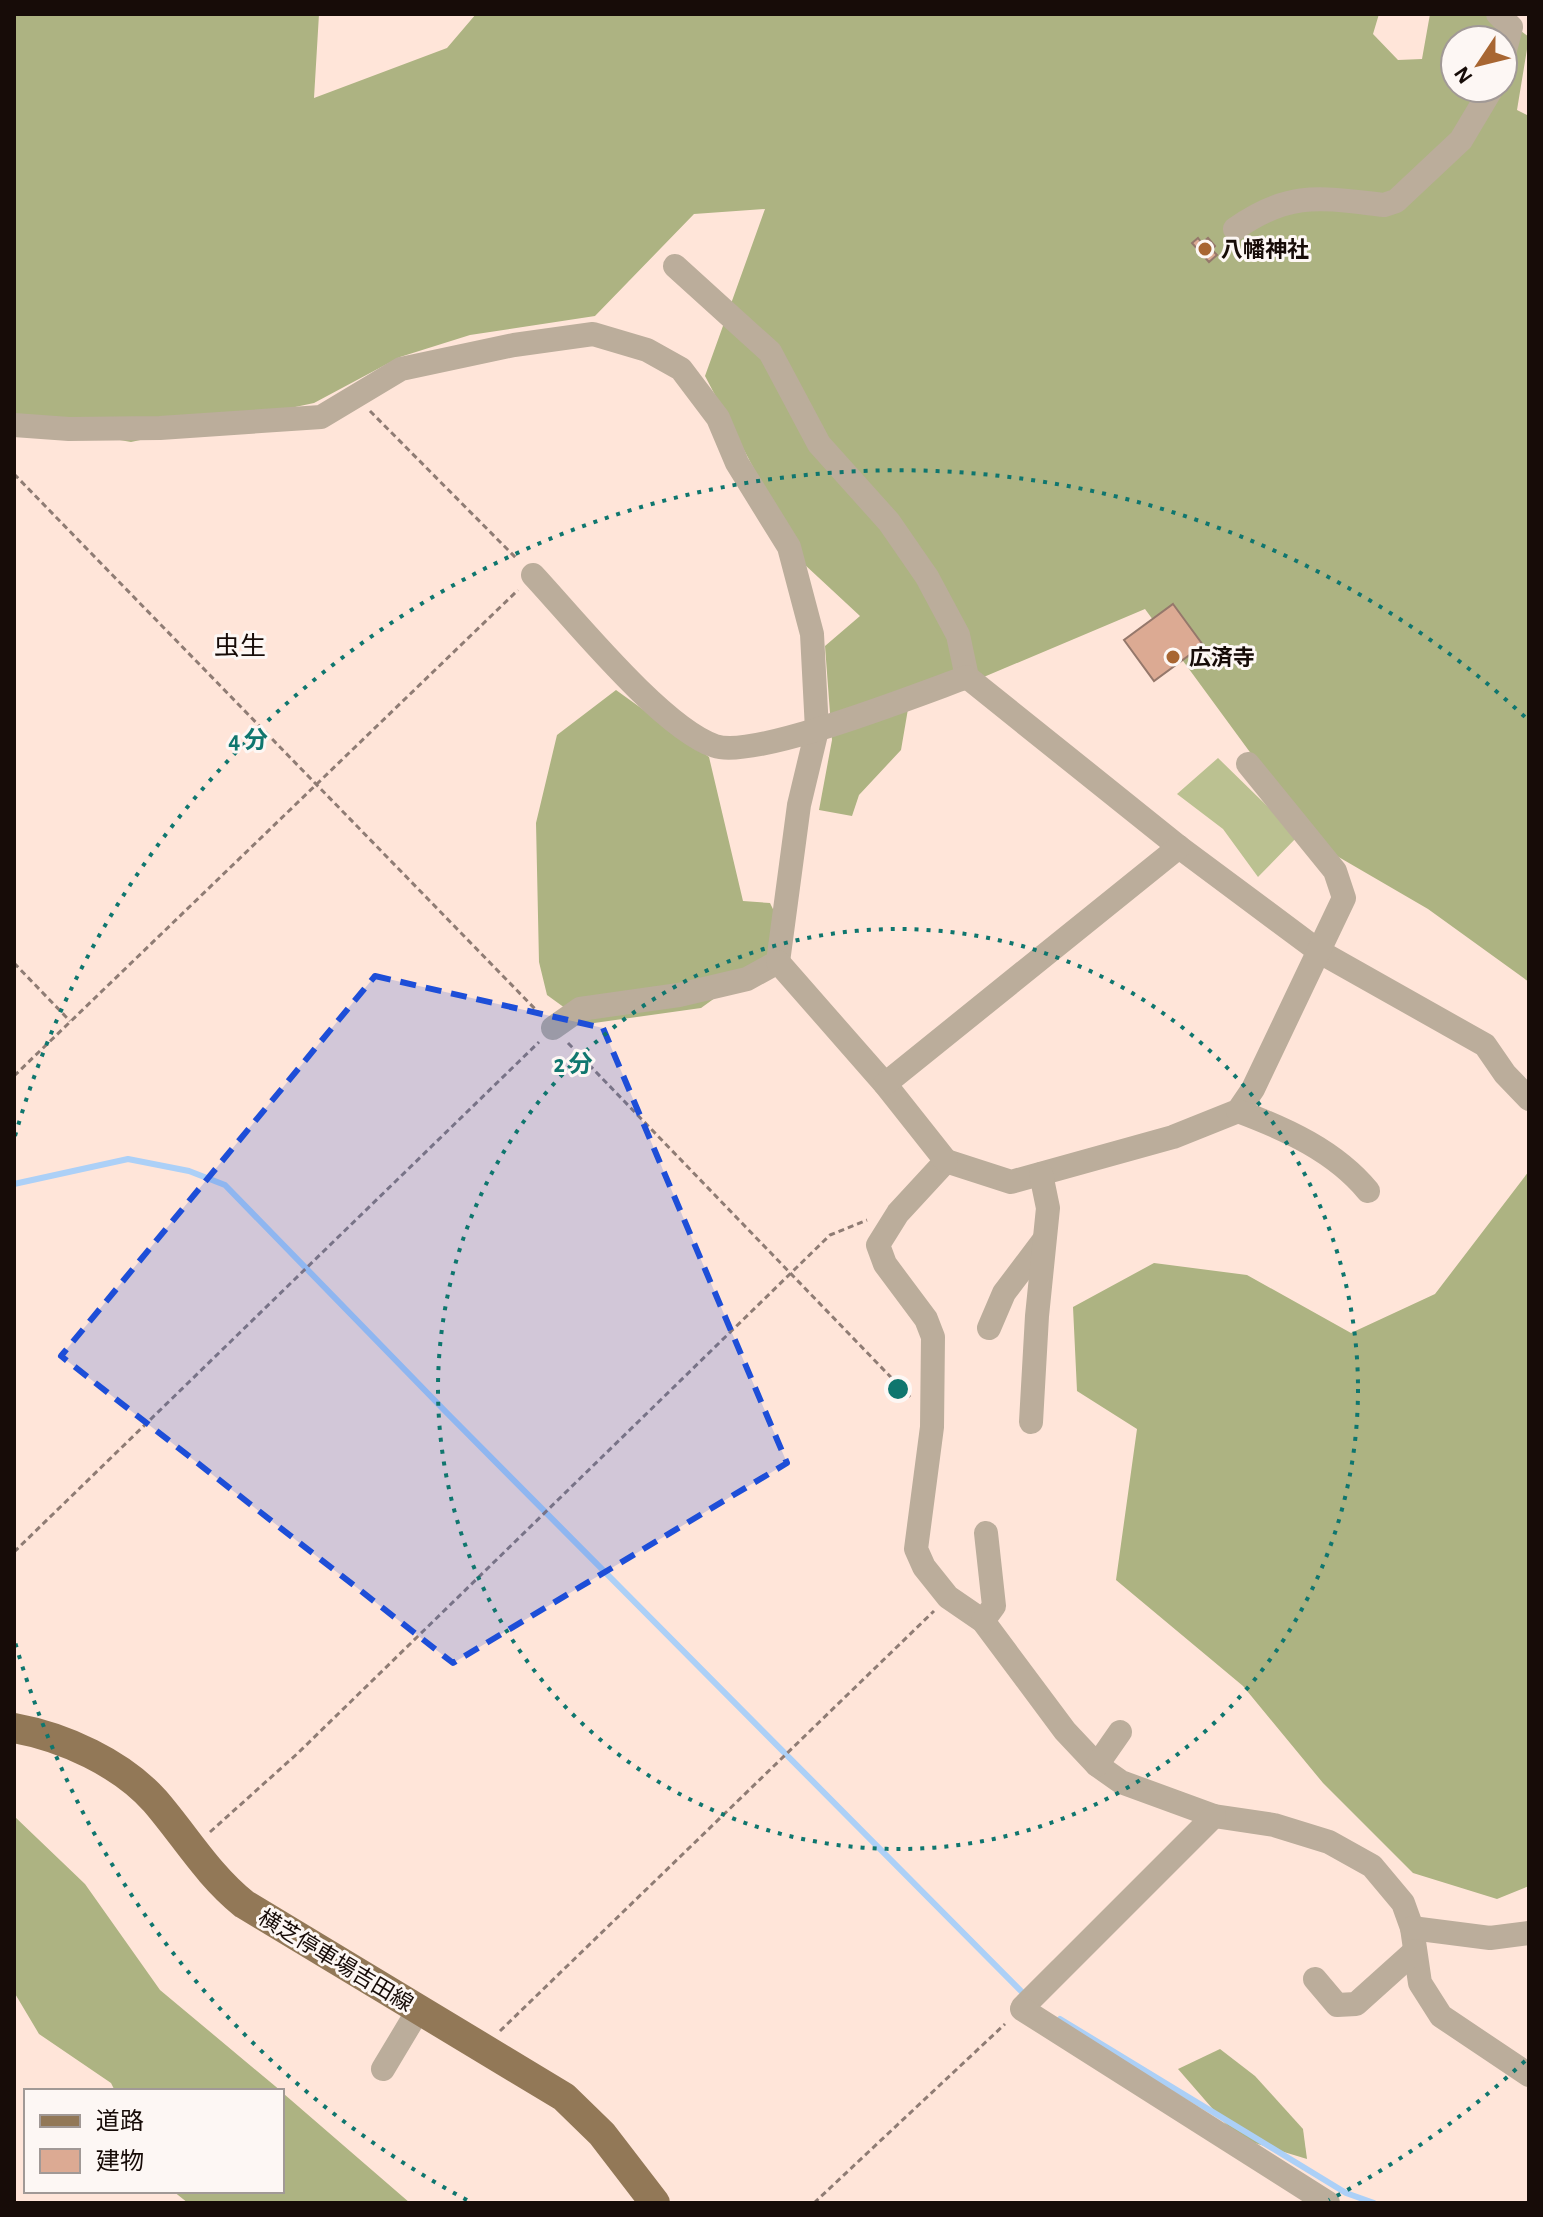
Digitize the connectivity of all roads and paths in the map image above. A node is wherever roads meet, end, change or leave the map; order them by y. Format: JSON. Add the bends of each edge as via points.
{"nodes":[{"id":1,"x":1482,"y":104,"type":"edge"},
{"id":2,"x":1235,"y":229,"type":"dead end"},
{"id":3,"x":675,"y":266,"type":"dead end"},
{"id":4,"x":358,"y":398,"type":"junction"},
{"id":5,"x":14,"y":425,"type":"edge"},
{"id":6,"x":14,"y":474,"type":"edge"},
{"id":7,"x":533,"y":575,"type":"junction"},
{"id":8,"x":967,"y":677,"type":"junction"},
{"id":9,"x":817,"y":730,"type":"junction"},
{"id":10,"x":1248,"y":764,"type":"dead end"},
{"id":11,"x":318,"y":782,"type":"junction"},
{"id":12,"x":1179,"y":847,"type":"junction"},
{"id":13,"x":1320,"y":952,"type":"junction"},
{"id":14,"x":778,"y":962,"type":"junction"},
{"id":15,"x":14,"y":963,"type":"edge"},
{"id":16,"x":70,"y":1021,"type":"junction"},
{"id":17,"x":553,"y":1028,"type":"junction"},
{"id":18,"x":14,"y":1076,"type":"edge"},
{"id":19,"x":885,"y":1084,"type":"junction"},
{"id":20,"x":1529,"y":1099,"type":"edge"},
{"id":21,"x":1238,"y":1111,"type":"junction"},
{"id":22,"x":946,"y":1161,"type":"junction"},
{"id":23,"x":1041,"y":1174,"type":"junction"},
{"id":24,"x":1368,"y":1191,"type":"dead end"},
{"id":25,"x":898,"y":1213,"type":"junction"},
{"id":26,"x":1045,"y":1238,"type":"junction"},
{"id":27,"x":791,"y":1273,"type":"junction"},
{"id":28,"x":989,"y":1328,"type":"dead end"},
{"id":29,"x":932,"y":1420,"type":"junction"},
{"id":30,"x":1031,"y":1422,"type":"dead end"},
{"id":31,"x":986,"y":1533,"type":"dead end"},
{"id":32,"x":14,"y":1552,"type":"edge"},
{"id":33,"x":948,"y":1597,"type":"junction"},
{"id":34,"x":983,"y":1621,"type":"junction"},
{"id":35,"x":14,"y":1728,"type":"edge"},
{"id":36,"x":1120,"y":1732,"type":"dead end"},
{"id":37,"x":1097,"y":1765,"type":"junction"},
{"id":38,"x":1214,"y":1816,"type":"junction"},
{"id":39,"x":190,"y":1849,"type":"junction"},
{"id":40,"x":1529,"y":1933,"type":"edge"},
{"id":41,"x":1413,"y":1939,"type":"junction"},
{"id":42,"x":1315,"y":1979,"type":"dead end"},
{"id":43,"x":1026,"y":2004,"type":"junction"},
{"id":44,"x":419,"y":2009,"type":"junction"},
{"id":45,"x":483,"y":2048,"type":"junction"},
{"id":46,"x":383,"y":2069,"type":"dead end"},
{"id":47,"x":1529,"y":2075,"type":"edge"},
{"id":48,"x":655,"y":2203,"type":"edge"},
{"id":49,"x":814,"y":2203,"type":"edge"},
{"id":50,"x":1328,"y":2203,"type":"edge"}],
"edges":[{"from":1,"to":2,"type":"street","via":[[1461,140],[1396,201],[1384,205],[1308,198],[1254,216]]},
{"from":3,"to":8,"type":"street","via":[[770,352],[819,444],[889,522],[927,577],[958,635]]},
{"from":4,"to":5,"type":"street","via":[[321,417],[160,428]]},
{"from":4,"to":7,"type":"path"},
{"from":4,"to":9,"type":"street","via":[[401,369],[593,334],[647,350],[681,369],[718,418],[737,463],[789,547],[812,634]]},
{"from":6,"to":11,"type":"path"},
{"from":7,"to":9,"type":"street","via":[[663,713],[716,747]]},
{"from":7,"to":11,"type":"path"},
{"from":8,"to":9,"type":"street"},
{"from":8,"to":12,"type":"street"},
{"from":9,"to":14,"type":"street","via":[[799,805]]},
{"from":10,"to":13,"type":"street","via":[[1335,871],[1344,898]]},
{"from":11,"to":16,"type":"path"},
{"from":11,"to":17,"type":"path"},
{"from":12,"to":13,"type":"street"},
{"from":12,"to":19,"type":"street"},
{"from":13,"to":20,"type":"street","via":[[1485,1045]]},
{"from":13,"to":21,"type":"street"},
{"from":14,"to":17,"type":"street","via":[[747,979],[706,989],[580,1009]]},
{"from":14,"to":19,"type":"street"},
{"from":15,"to":16,"type":"path"},
{"from":16,"to":18,"type":"path"},
{"from":17,"to":27,"type":"path"},
{"from":17,"to":32,"type":"path"},
{"from":19,"to":22,"type":"street"},
{"from":21,"to":23,"type":"street","via":[[1173,1137]]},
{"from":21,"to":24,"type":"street","via":[[1284,1128],[1321,1150]]},
{"from":22,"to":23,"type":"street","via":[[1011,1182]]},
{"from":22,"to":25,"type":"street"},
{"from":23,"to":26,"type":"street","via":[[1048,1208]]},
{"from":25,"to":27,"type":"path","via":[[857,1222],[830,1235]]},
{"from":25,"to":29,"type":"street","via":[[878,1245],[933,1337]]},
{"from":26,"to":28,"type":"street","via":[[1004,1293]]},
{"from":26,"to":30,"type":"street"},
{"from":27,"to":29,"type":"path"},
{"from":27,"to":39,"type":"path","via":[[298,1753]]},
{"from":29,"to":33,"type":"street","via":[[916,1549]]},
{"from":31,"to":34,"type":"street","via":[[994,1606]]},
{"from":33,"to":34,"type":"street"},
{"from":33,"to":45,"type":"path"},
{"from":34,"to":37,"type":"street"},
{"from":35,"to":39,"type":"main road","name":"横芝停車場吉田線","via":[[68,1744],[124,1774],[154,1800]]},
{"from":36,"to":37,"type":"street"},
{"from":37,"to":38,"type":"street","via":[[1142,1792]]},
{"from":38,"to":41,"type":"street","via":[[1274,1825],[1329,1842],[1372,1866],[1403,1903]]},
{"from":38,"to":43,"type":"street"},
{"from":39,"to":44,"type":"main road","name":"横芝停車場吉田線","via":[[222,1886],[268,1921]]},
{"from":40,"to":41,"type":"street"},
{"from":41,"to":42,"type":"street","via":[[1356,2004],[1337,2005]]},
{"from":41,"to":47,"type":"street","via":[[1420,1983],[1441,2016]]},
{"from":43,"to":49,"type":"path"},
{"from":43,"to":50,"type":"street"},
{"from":44,"to":45,"type":"main road","name":"横芝停車場吉田線"},
{"from":44,"to":46,"type":"street"},
{"from":45,"to":48,"type":"main road","name":"横芝停車場吉田線","via":[[564,2097],[602,2134]]}]}
